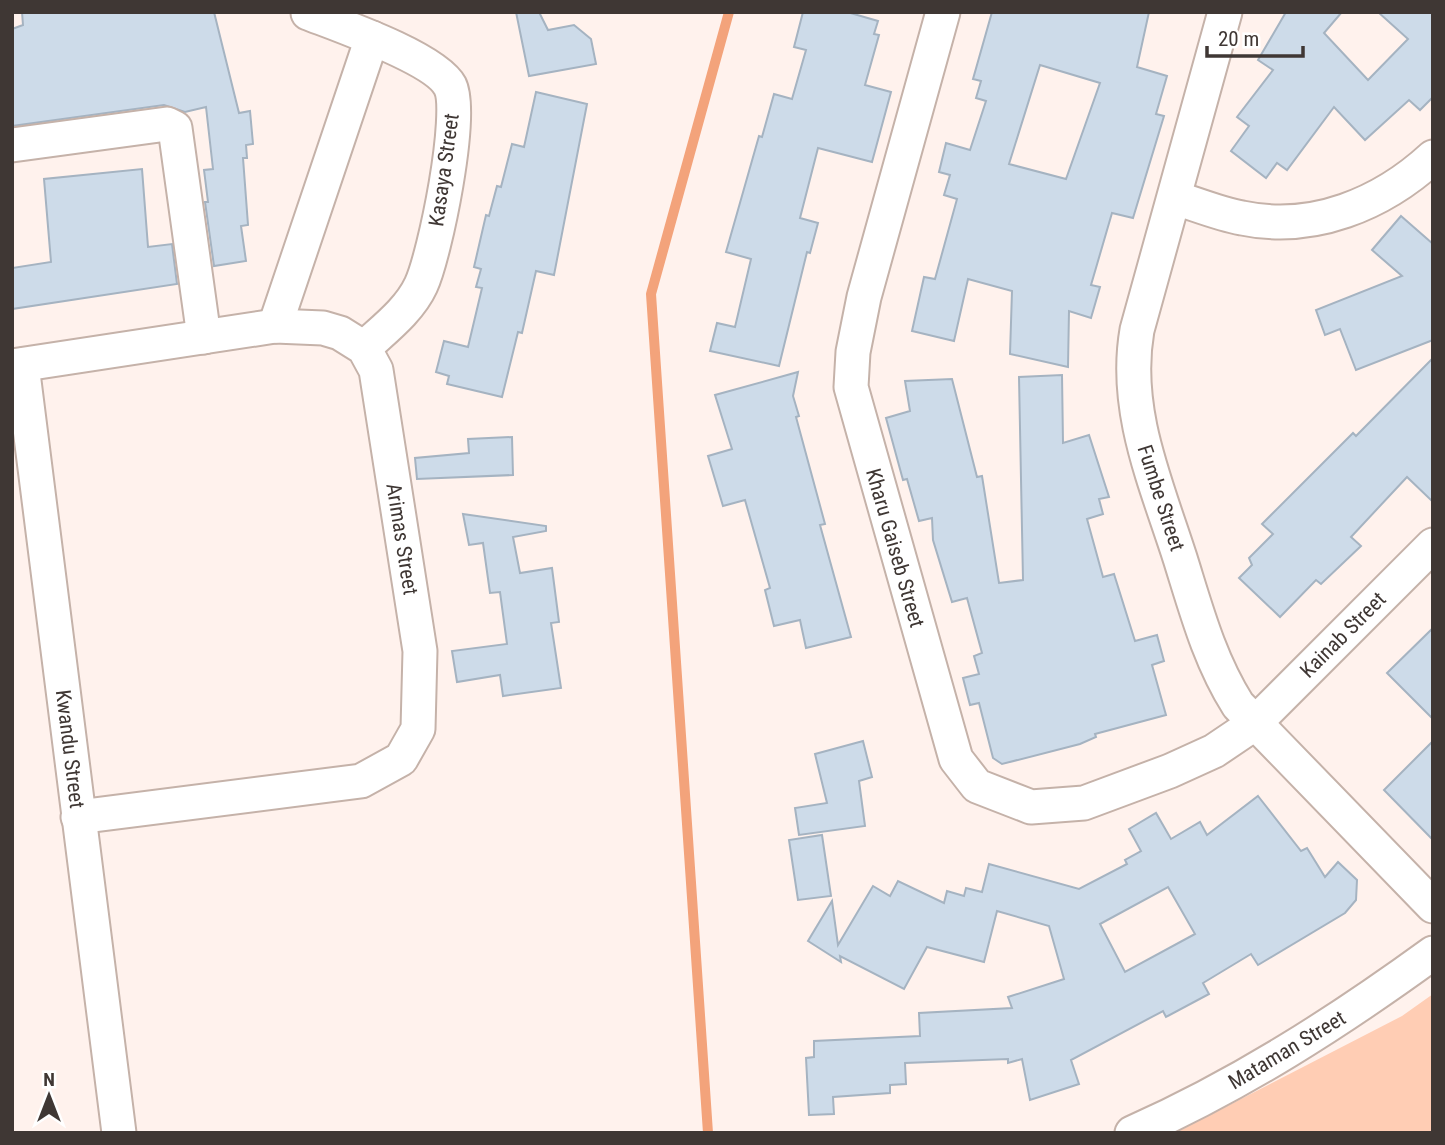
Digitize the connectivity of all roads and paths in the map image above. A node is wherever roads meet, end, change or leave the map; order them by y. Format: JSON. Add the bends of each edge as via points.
{"nodes":[{"id":1,"x":943,"y":12,"type":"edge"},
{"id":2,"x":1225,"y":12,"type":"edge"},
{"id":3,"x":308,"y":13,"type":"edge"},
{"id":4,"x":372,"y":38,"type":"junction"},
{"id":5,"x":12,"y":145,"type":"edge"},
{"id":6,"x":1433,"y":157,"type":"edge"},
{"id":7,"x":1176,"y":198,"type":"junction"},
{"id":8,"x":275,"y":326,"type":"junction"},
{"id":9,"x":204,"y":337,"type":"junction"},
{"id":10,"x":363,"y":348,"type":"junction"},
{"id":11,"x":17,"y":365,"type":"edge"},
{"id":12,"x":1433,"y":545,"type":"edge"},
{"id":13,"x":1254,"y":724,"type":"junction"},
{"id":14,"x":78,"y":817,"type":"junction"},
{"id":15,"x":1433,"y":906,"type":"edge"},
{"id":16,"x":1433,"y":953,"type":"edge"},
{"id":17,"x":119,"y":1133,"type":"edge"},
{"id":18,"x":1132,"y":1133,"type":"edge"}],
"edges":[{"from":1,"to":13,"type":"street","name":"Kharu Gaiseb Street","via":[[864,297],[851,387],[956,759],[977,786],[1006,800],[1031,807],[1084,803],[1214,751]]},
{"from":2,"to":7,"type":"street","name":"Fumbe Street"},
{"from":3,"to":4,"type":"street","name":"Kasaya Street"},
{"from":4,"to":8,"type":"street"},
{"from":4,"to":10,"type":"street","name":"Kasaya Street","via":[[435,69],[450,86],[455,113],[444,193],[421,285],[402,312]]},
{"from":5,"to":9,"type":"street","via":[[167,124],[175,128]]},
{"from":6,"to":7,"type":"street","via":[[1381,197],[1300,222],[1241,218]]},
{"from":7,"to":13,"type":"street","name":"Fumbe Street","via":[[1137,330],[1134,401],[1203,633],[1223,682]]},
{"from":8,"to":9,"type":"street"},
{"from":8,"to":10,"type":"street","via":[[323,328]]},
{"from":9,"to":11,"type":"street"},
{"from":10,"to":14,"type":"street","name":"Arimas Street","via":[[376,370],[420,651],[418,729],[401,759],[361,781]]},
{"from":11,"to":14,"type":"street","name":"Kwandu Street"},
{"from":12,"to":13,"type":"street","name":"Kainab Street"},
{"from":13,"to":15,"type":"street","name":"Fumbe Street"},
{"from":14,"to":17,"type":"street","name":"Kwandu Street"},
{"from":16,"to":18,"type":"street","name":"Mataman Street","via":[[1355,1010],[1267,1065]]}]}
